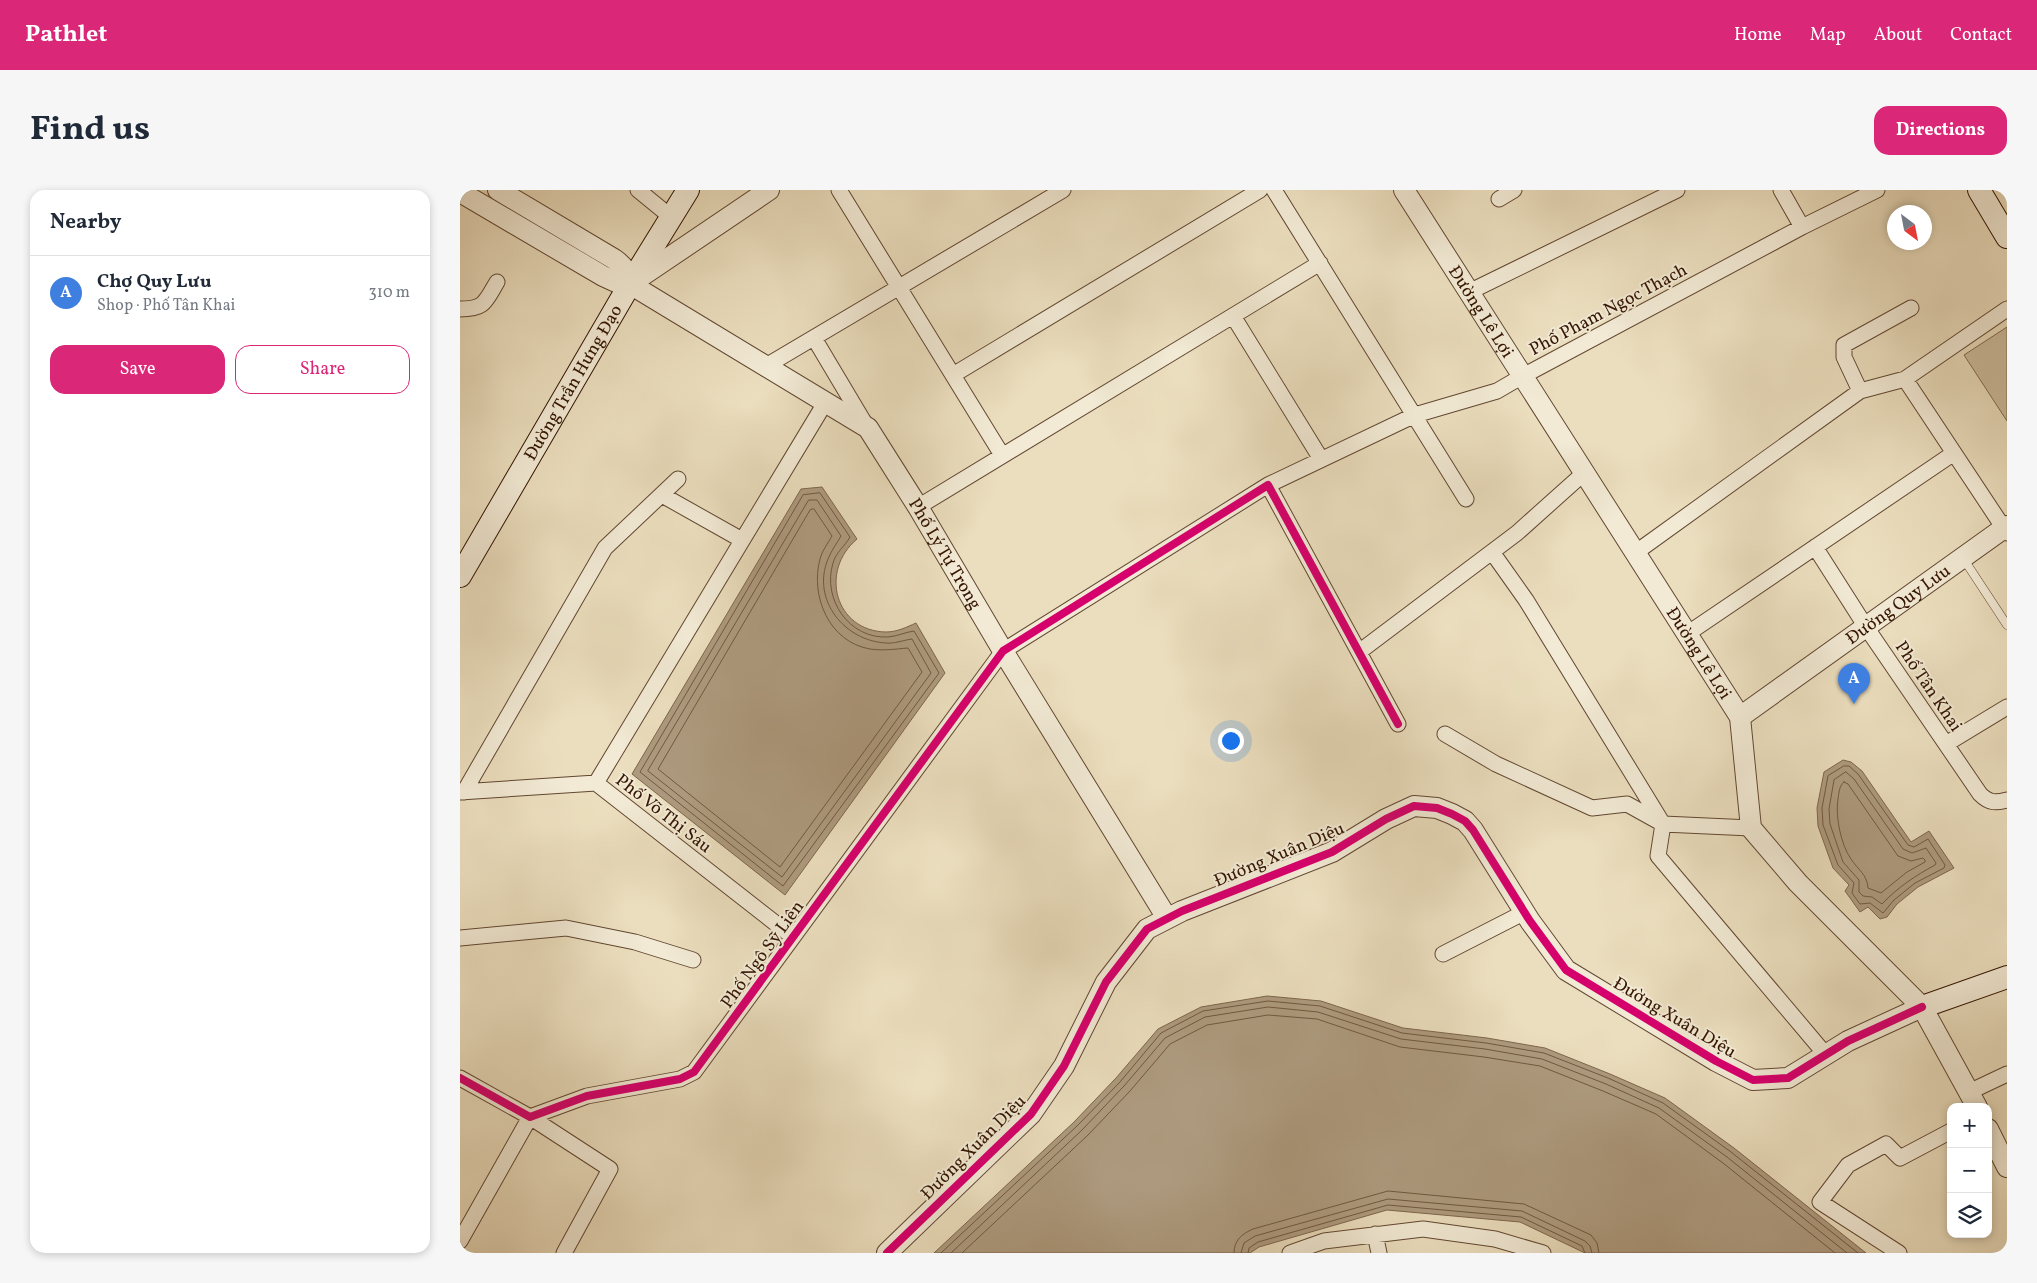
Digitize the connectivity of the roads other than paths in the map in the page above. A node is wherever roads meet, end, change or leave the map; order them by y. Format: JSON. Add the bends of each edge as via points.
{"nodes":[{"id":1,"x":498,"y":190,"type":"edge"},
{"id":2,"x":638,"y":190,"type":"edge"},
{"id":3,"x":688,"y":190,"type":"edge"},
{"id":4,"x":769,"y":190,"type":"edge"},
{"id":5,"x":839,"y":190,"type":"edge"},
{"id":6,"x":1063,"y":190,"type":"edge"},
{"id":7,"x":1260,"y":190,"type":"edge"},
{"id":8,"x":1274,"y":190,"type":"edge"},
{"id":9,"x":1404,"y":190,"type":"edge"},
{"id":10,"x":1514,"y":190,"type":"edge"},
{"id":11,"x":1677,"y":190,"type":"edge"},
{"id":12,"x":1781,"y":190,"type":"edge"},
{"id":13,"x":1877,"y":190,"type":"edge"},
{"id":14,"x":1979,"y":190,"type":"edge"},
{"id":15,"x":460,"y":192,"type":"edge"},
{"id":16,"x":1499,"y":200,"type":"dead end"},
{"id":17,"x":671,"y":217,"type":"junction"},
{"id":18,"x":1802,"y":228,"type":"junction"},
{"id":19,"x":2007,"y":238,"type":"edge"},
{"id":20,"x":1320,"y":263,"type":"junction"},
{"id":21,"x":497,"y":282,"type":"dead end"},
{"id":22,"x":630,"y":284,"type":"junction"},
{"id":23,"x":900,"y":288,"type":"junction"},
{"id":24,"x":1469,"y":292,"type":"junction"},
{"id":25,"x":1911,"y":308,"type":"dead end"},
{"id":26,"x":2007,"y":309,"type":"edge"},
{"id":27,"x":460,"y":310,"type":"edge"},
{"id":28,"x":1233,"y":316,"type":"junction"},
{"id":29,"x":814,"y":338,"type":"junction"},
{"id":30,"x":766,"y":366,"type":"junction"},
{"id":31,"x":953,"y":376,"type":"junction"},
{"id":32,"x":1521,"y":376,"type":"junction"},
{"id":33,"x":1905,"y":379,"type":"junction"},
{"id":34,"x":1860,"y":391,"type":"junction"},
{"id":35,"x":825,"y":402,"type":"junction"},
{"id":36,"x":1415,"y":416,"type":"junction"},
{"id":37,"x":868,"y":428,"type":"junction"},
{"id":38,"x":1954,"y":453,"type":"junction"},
{"id":39,"x":1002,"y":456,"type":"junction"},
{"id":40,"x":1321,"y":459,"type":"junction"},
{"id":41,"x":1584,"y":472,"type":"junction"},
{"id":42,"x":678,"y":479,"type":"dead end"},
{"id":43,"x":1268,"y":485,"type":"junction"},
{"id":44,"x":662,"y":495,"type":"junction"},
{"id":45,"x":1466,"y":499,"type":"dead end"},
{"id":46,"x":918,"y":507,"type":"junction"},
{"id":47,"x":2006,"y":529,"type":"edge"},
{"id":48,"x":742,"y":540,"type":"junction"},
{"id":49,"x":1815,"y":547,"type":"junction"},
{"id":50,"x":1492,"y":552,"type":"junction"},
{"id":51,"x":1635,"y":553,"type":"junction"},
{"id":52,"x":1963,"y":558,"type":"junction"},
{"id":53,"x":460,"y":576,"type":"edge"},
{"id":54,"x":2007,"y":625,"type":"edge"},
{"id":55,"x":1866,"y":627,"type":"junction"},
{"id":56,"x":1686,"y":634,"type":"junction"},
{"id":57,"x":1003,"y":651,"type":"junction"},
{"id":58,"x":1359,"y":652,"type":"junction"},
{"id":59,"x":2007,"y":707,"type":"edge"},
{"id":60,"x":1740,"y":717,"type":"junction"},
{"id":61,"x":1398,"y":724,"type":"dead end"},
{"id":62,"x":1445,"y":734,"type":"dead end"},
{"id":63,"x":1946,"y":744,"type":"junction"},
{"id":64,"x":596,"y":783,"type":"junction"},
{"id":65,"x":462,"y":792,"type":"edge"},
{"id":66,"x":2007,"y":800,"type":"edge"},
{"id":67,"x":1663,"y":824,"type":"junction"},
{"id":68,"x":1751,"y":828,"type":"junction"},
{"id":69,"x":1525,"y":912,"type":"junction"},
{"id":70,"x":1167,"y":918,"type":"junction"},
{"id":71,"x":793,"y":937,"type":"junction"},
{"id":72,"x":460,"y":938,"type":"edge"},
{"id":73,"x":1443,"y":954,"type":"dead end"},
{"id":74,"x":693,"y":960,"type":"dead end"},
{"id":75,"x":2007,"y":977,"type":"edge"},
{"id":76,"x":1922,"y":1008,"type":"junction"},
{"id":77,"x":1826,"y":1055,"type":"junction"},
{"id":78,"x":2007,"y":1074,"type":"edge"},
{"id":79,"x":460,"y":1078,"type":"edge"},
{"id":80,"x":1973,"y":1099,"type":"edge"},
{"id":81,"x":530,"y":1117,"type":"junction"},
{"id":82,"x":1947,"y":1133,"type":"edge"},
{"id":83,"x":1992,"y":1137,"type":"edge"},
{"id":84,"x":2007,"y":1167,"type":"edge"},
{"id":85,"x":1375,"y":1234,"type":"junction"},
{"id":86,"x":460,"y":1241,"type":"edge"},
{"id":87,"x":564,"y":1253,"type":"edge"},
{"id":88,"x":887,"y":1253,"type":"edge"},
{"id":89,"x":1290,"y":1253,"type":"edge"},
{"id":90,"x":1379,"y":1253,"type":"edge"},
{"id":91,"x":1542,"y":1253,"type":"edge"},
{"id":92,"x":1898,"y":1253,"type":"edge"}],
"edges":[{"from":1,"to":22,"type":"street","via":[[614,258],[624,266]]},
{"from":2,"to":17,"type":"street"},
{"from":3,"to":17,"type":"main road","name":"Đường Trần Hưng Đạo"},
{"from":4,"to":22,"type":"street"},
{"from":5,"to":23,"type":"street"},
{"from":6,"to":23,"type":"street"},
{"from":7,"to":31,"type":"street"},
{"from":8,"to":20,"type":"street"},
{"from":9,"to":24,"type":"street","name":"Đường Lê Lợi"},
{"from":10,"to":16,"type":"street"},
{"from":11,"to":24,"type":"street"},
{"from":12,"to":18,"type":"street"},
{"from":13,"to":18,"type":"street","name":"Phố Phạm Ngọc Thạch"},
{"from":14,"to":19,"type":"main road"},
{"from":15,"to":22,"type":"street","name":"Phố Lý Tự Trọng","via":[[604,276]]},
{"from":17,"to":22,"type":"main road","name":"Đường Trần Hưng Đạo"},
{"from":18,"to":32,"type":"street","name":"Phố Phạm Ngọc Thạch"},
{"from":20,"to":28,"type":"street"},
{"from":20,"to":36,"type":"street"},
{"from":21,"to":27,"type":"street","via":[[485,302],[477,308]]},
{"from":22,"to":30,"type":"street","name":"Phố Lý Tự Trọng"},
{"from":22,"to":53,"type":"main road","name":"Đường Trần Hưng Đạo"},
{"from":23,"to":29,"type":"street"},
{"from":23,"to":31,"type":"street"},
{"from":24,"to":32,"type":"street","name":"Đường Lê Lợi"},
{"from":25,"to":34,"type":"street","via":[[1844,345],[1844,357]]},
{"from":26,"to":33,"type":"street"},
{"from":28,"to":39,"type":"street"},
{"from":28,"to":40,"type":"street"},
{"from":29,"to":30,"type":"street"},
{"from":29,"to":37,"type":"street"},
{"from":30,"to":35,"type":"street","name":"Phố Lý Tự Trọng"},
{"from":31,"to":39,"type":"street"},
{"from":32,"to":36,"type":"street","name":"Phố Phạm Ngọc Thạch","via":[[1497,392]]},
{"from":32,"to":41,"type":"street","name":"Đường Lê Lợi"},
{"from":33,"to":34,"type":"street"},
{"from":33,"to":38,"type":"street"},
{"from":34,"to":51,"type":"street"},
{"from":35,"to":37,"type":"street","name":"Phố Lý Tự Trọng"},
{"from":35,"to":48,"type":"street"},
{"from":36,"to":40,"type":"street","name":"Phố Phạm Ngọc Thạch"},
{"from":36,"to":45,"type":"street"},
{"from":37,"to":46,"type":"street","name":"Phố Lý Tự Trọng"},
{"from":38,"to":47,"type":"street"},
{"from":38,"to":49,"type":"street"},
{"from":39,"to":46,"type":"street"},
{"from":40,"to":43,"type":"street","name":"Phố Phạm Ngọc Thạch"},
{"from":41,"to":50,"type":"street"},
{"from":41,"to":51,"type":"street","name":"Đường Lê Lợi"},
{"from":42,"to":44,"type":"street"},
{"from":43,"to":57,"type":"street","name":"Phố Phạm Ngọc Thạch"},
{"from":43,"to":58,"type":"street"},
{"from":44,"to":48,"type":"street"},
{"from":44,"to":65,"type":"street","via":[[605,548]]},
{"from":46,"to":57,"type":"street","name":"Phố Lý Tự Trọng"},
{"from":47,"to":52,"type":"street","name":"Đường Quy Lưu"},
{"from":48,"to":64,"type":"street"},
{"from":49,"to":55,"type":"street","name":"Phố Tân Khai"},
{"from":49,"to":56,"type":"street"},
{"from":50,"to":58,"type":"street"},
{"from":50,"to":67,"type":"street","via":[[1526,600]]},
{"from":51,"to":56,"type":"street","name":"Đường Lê Lợi"},
{"from":52,"to":54,"type":"lane"},
{"from":52,"to":55,"type":"street","name":"Đường Quy Lưu"},
{"from":55,"to":60,"type":"street","name":"Đường Quy Lưu"},
{"from":55,"to":63,"type":"street","name":"Phố Tân Khai"},
{"from":56,"to":60,"type":"street","name":"Đường Lê Lợi"},
{"from":57,"to":70,"type":"street","name":"Phố Lý Tự Trọng"},
{"from":57,"to":71,"type":"street","name":"Phố Ngô Sỹ Liên"},
{"from":58,"to":61,"type":"street"},
{"from":59,"to":63,"type":"street"},
{"from":60,"to":68,"type":"street","name":"Đường Lê Lợi"},
{"from":62,"to":67,"type":"street","via":[[1496,764],[1592,808],[1627,804]]},
{"from":63,"to":66,"type":"street","name":"Phố Tân Khai","via":[[1986,800],[1996,803]]},
{"from":64,"to":65,"type":"street","name":"Phố Võ Thị Sáu"},
{"from":64,"to":71,"type":"street","name":"Phố Võ Thị Sáu"},
{"from":67,"to":68,"type":"street"},
{"from":67,"to":77,"type":"street","via":[[1658,856]]},
{"from":68,"to":76,"type":"street","via":[[1798,883]]},
{"from":69,"to":70,"type":"street","name":"Đường Xuân Diệu","via":[[1480,839],[1465,822],[1437,808],[1414,806],[1332,852]]},
{"from":69,"to":73,"type":"street"},
{"from":69,"to":77,"type":"street","name":"Đường Xuân Diệu","via":[[1566,970],[1753,1080],[1788,1078]]},
{"from":70,"to":88,"type":"street","name":"Đường Xuân Diệu","via":[[1147,929],[1106,982],[1064,1066],[1031,1114]]},
{"from":71,"to":81,"type":"street","name":"Phố Ngô Sỹ Liên","via":[[694,1072],[680,1079],[587,1096]]},
{"from":72,"to":74,"type":"street","via":[[566,928],[635,942]]},
{"from":75,"to":76,"type":"main road"},
{"from":76,"to":77,"type":"street","name":"Đường Xuân Diệu","via":[[1848,1041]]},
{"from":76,"to":80,"type":"street"},
{"from":78,"to":80,"type":"street"},
{"from":79,"to":81,"type":"street"},
{"from":81,"to":86,"type":"street"},
{"from":81,"to":87,"type":"street","via":[[610,1168]]},
{"from":82,"to":92,"type":"street","via":[[1900,1158],[1886,1144],[1848,1165],[1820,1202]]},
{"from":83,"to":84,"type":"street"},
{"from":85,"to":89,"type":"street","via":[[1324,1240]]},
{"from":85,"to":90,"type":"street"},
{"from":85,"to":91,"type":"street","via":[[1423,1229],[1495,1239]]}]}
